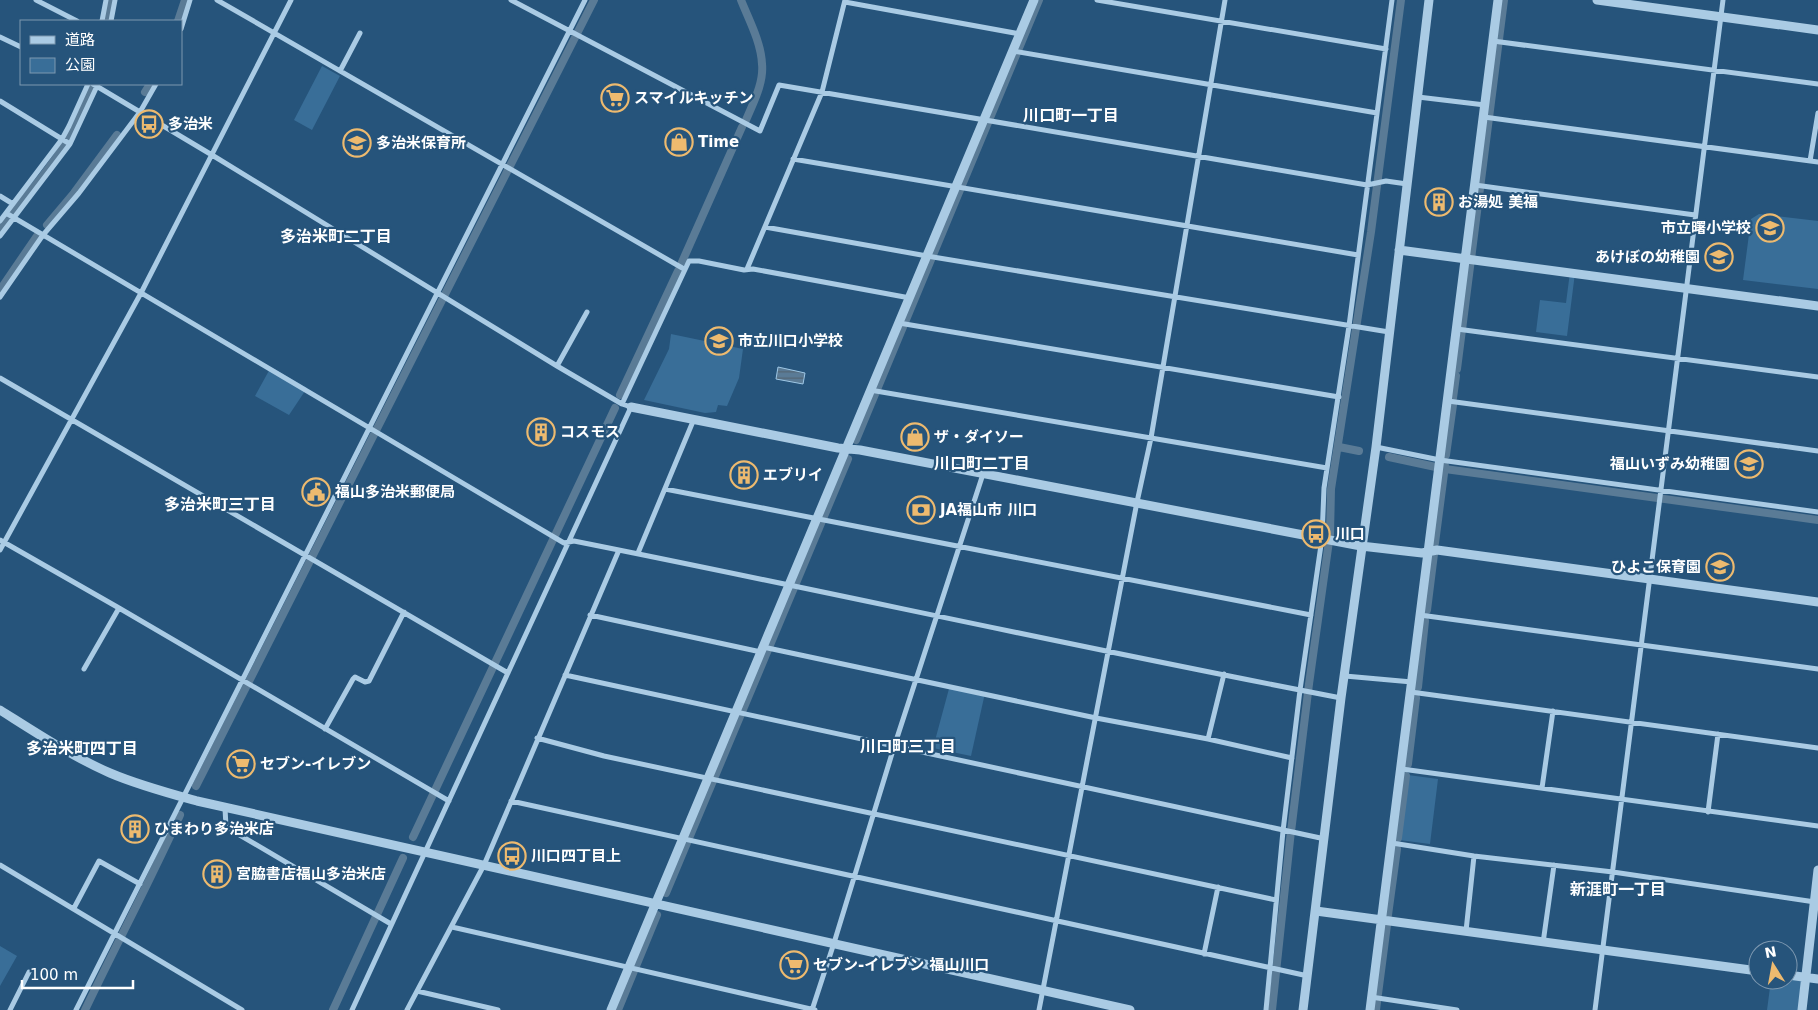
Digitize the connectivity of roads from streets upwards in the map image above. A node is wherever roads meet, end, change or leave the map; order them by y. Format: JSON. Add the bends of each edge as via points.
{"nodes":[{"id":1,"x":36,"y":0,"type":"edge"},
{"id":2,"x":106,"y":0,"type":"edge"},
{"id":3,"x":115,"y":0,"type":"edge"},
{"id":4,"x":190,"y":0,"type":"edge"},
{"id":5,"x":217,"y":0,"type":"edge"},
{"id":6,"x":291,"y":0,"type":"edge"},
{"id":7,"x":511,"y":0,"type":"edge"},
{"id":8,"x":585,"y":0,"type":"edge"},
{"id":9,"x":1034,"y":0,"type":"edge"},
{"id":10,"x":1097,"y":0,"type":"edge"},
{"id":11,"x":1225,"y":0,"type":"edge"},
{"id":12,"x":1392,"y":0,"type":"edge"},
{"id":13,"x":1429,"y":0,"type":"edge"},
{"id":14,"x":1498,"y":0,"type":"edge"},
{"id":15,"x":1597,"y":0,"type":"edge"},
{"id":16,"x":1722,"y":0,"type":"edge"},
{"id":17,"x":845,"y":1,"type":"edge"},
{"id":18,"x":1720,"y":17,"type":"junction"},
{"id":19,"x":75,"y":20,"type":"edge"},
{"id":20,"x":102,"y":20,"type":"edge"},
{"id":21,"x":111,"y":20,"type":"edge"},
{"id":22,"x":1221,"y":21,"type":"junction"},
{"id":23,"x":182,"y":26,"type":"edge"},
{"id":24,"x":1818,"y":30,"type":"edge"},
{"id":25,"x":275,"y":33,"type":"junction"},
{"id":26,"x":360,"y":33,"type":"dead end"},
{"id":27,"x":573,"y":34,"type":"junction"},
{"id":28,"x":1021,"y":34,"type":"junction"},
{"id":29,"x":0,"y":37,"type":"edge"},
{"id":30,"x":1493,"y":41,"type":"junction"},
{"id":31,"x":20,"y":47,"type":"edge"},
{"id":32,"x":1386,"y":49,"type":"junction"},
{"id":33,"x":1013,"y":51,"type":"junction"},
{"id":34,"x":1714,"y":70,"type":"junction"},
{"id":35,"x":340,"y":71,"type":"junction"},
{"id":36,"x":1818,"y":84,"type":"edge"},
{"id":37,"x":88,"y":85,"type":"edge"},
{"id":38,"x":96,"y":85,"type":"edge"},
{"id":39,"x":155,"y":85,"type":"edge"},
{"id":40,"x":1210,"y":85,"type":"junction"},
{"id":41,"x":822,"y":92,"type":"junction"},
{"id":42,"x":1418,"y":97,"type":"junction"},
{"id":43,"x":0,"y":101,"type":"edge"},
{"id":44,"x":1486,"y":105,"type":"junction"},
{"id":45,"x":140,"y":112,"type":"junction"},
{"id":46,"x":1377,"y":112,"type":"junction"},
{"id":47,"x":1818,"y":113,"type":"edge"},
{"id":48,"x":1484,"y":118,"type":"junction"},
{"id":49,"x":984,"y":119,"type":"junction"},
{"id":50,"x":66,"y":142,"type":"junction"},
{"id":51,"x":1704,"y":147,"type":"junction"},
{"id":52,"x":212,"y":155,"type":"junction"},
{"id":53,"x":1198,"y":155,"type":"junction"},
{"id":54,"x":793,"y":160,"type":"junction"},
{"id":55,"x":1810,"y":161,"type":"junction"},
{"id":56,"x":1818,"y":162,"type":"edge"},
{"id":57,"x":503,"y":165,"type":"junction"},
{"id":58,"x":1407,"y":184,"type":"junction"},
{"id":59,"x":1367,"y":185,"type":"junction"},
{"id":60,"x":1475,"y":185,"type":"junction"},
{"id":61,"x":956,"y":187,"type":"junction"},
{"id":62,"x":0,"y":196,"type":"edge"},
{"id":63,"x":13,"y":204,"type":"junction"},
{"id":64,"x":1695,"y":214,"type":"junction"},
{"id":65,"x":10,"y":215,"type":"junction"},
{"id":66,"x":0,"y":221,"type":"edge"},
{"id":67,"x":1187,"y":226,"type":"junction"},
{"id":68,"x":765,"y":227,"type":"junction"},
{"id":69,"x":43,"y":234,"type":"junction"},
{"id":70,"x":0,"y":236,"type":"edge"},
{"id":71,"x":1399,"y":250,"type":"junction"},
{"id":72,"x":1358,"y":255,"type":"junction"},
{"id":73,"x":927,"y":256,"type":"junction"},
{"id":74,"x":1466,"y":258,"type":"junction"},
{"id":75,"x":684,"y":269,"type":"junction"},
{"id":76,"x":747,"y":269,"type":"junction"},
{"id":77,"x":1686,"y":287,"type":"junction"},
{"id":78,"x":141,"y":293,"type":"junction"},
{"id":79,"x":439,"y":294,"type":"junction"},
{"id":80,"x":0,"y":297,"type":"edge"},
{"id":81,"x":1175,"y":297,"type":"junction"},
{"id":82,"x":910,"y":298,"type":"junction"},
{"id":83,"x":1818,"y":306,"type":"edge"},
{"id":84,"x":587,"y":312,"type":"dead end"},
{"id":85,"x":900,"y":323,"type":"junction"},
{"id":86,"x":1349,"y":326,"type":"junction"},
{"id":87,"x":1458,"y":329,"type":"junction"},
{"id":88,"x":1389,"y":332,"type":"junction"},
{"id":89,"x":1677,"y":358,"type":"junction"},
{"id":90,"x":557,"y":366,"type":"junction"},
{"id":91,"x":1162,"y":368,"type":"junction"},
{"id":92,"x":1818,"y":377,"type":"edge"},
{"id":93,"x":0,"y":378,"type":"edge"},
{"id":94,"x":870,"y":390,"type":"junction"},
{"id":95,"x":1339,"y":397,"type":"junction"},
{"id":96,"x":1448,"y":401,"type":"junction"},
{"id":97,"x":626,"y":406,"type":"junction"},
{"id":98,"x":694,"y":418,"type":"junction"},
{"id":99,"x":72,"y":419,"type":"junction"},
{"id":100,"x":371,"y":428,"type":"junction"},
{"id":101,"x":1668,"y":431,"type":"junction"},
{"id":102,"x":1151,"y":438,"type":"junction"},
{"id":103,"x":1376,"y":447,"type":"junction"},
{"id":104,"x":846,"y":448,"type":"junction"},
{"id":105,"x":1818,"y":451,"type":"edge"},
{"id":106,"x":1440,"y":465,"type":"junction"},
{"id":107,"x":1327,"y":468,"type":"junction"},
{"id":108,"x":983,"y":474,"type":"junction"},
{"id":109,"x":665,"y":488,"type":"junction"},
{"id":110,"x":1661,"y":492,"type":"junction"},
{"id":111,"x":1137,"y":502,"type":"junction"},
{"id":112,"x":1818,"y":512,"type":"edge"},
{"id":113,"x":817,"y":518,"type":"junction"},
{"id":114,"x":1329,"y":540,"type":"junction"},
{"id":115,"x":2,"y":542,"type":"edge"},
{"id":116,"x":569,"y":542,"type":"junction"},
{"id":117,"x":959,"y":546,"type":"junction"},
{"id":118,"x":1361,"y":546,"type":"junction"},
{"id":119,"x":0,"y":550,"type":"edge"},
{"id":120,"x":619,"y":550,"type":"junction"},
{"id":121,"x":1428,"y":552,"type":"junction"},
{"id":122,"x":638,"y":554,"type":"junction"},
{"id":123,"x":306,"y":556,"type":"junction"},
{"id":124,"x":1122,"y":578,"type":"junction"},
{"id":125,"x":1649,"y":579,"type":"junction"},
{"id":126,"x":789,"y":585,"type":"junction"},
{"id":127,"x":1818,"y":602,"type":"edge"},
{"id":128,"x":119,"y":608,"type":"junction"},
{"id":129,"x":404,"y":612,"type":"junction"},
{"id":130,"x":1311,"y":615,"type":"junction"},
{"id":131,"x":1420,"y":615,"type":"junction"},
{"id":132,"x":590,"y":616,"type":"junction"},
{"id":133,"x":937,"y":616,"type":"junction"},
{"id":134,"x":1640,"y":645,"type":"junction"},
{"id":135,"x":762,"y":650,"type":"junction"},
{"id":136,"x":1108,"y":650,"type":"junction"},
{"id":137,"x":84,"y":669,"type":"dead end"},
{"id":138,"x":1818,"y":669,"type":"edge"},
{"id":139,"x":508,"y":673,"type":"junction"},
{"id":140,"x":1224,"y":674,"type":"junction"},
{"id":141,"x":565,"y":675,"type":"junction"},
{"id":142,"x":1345,"y":676,"type":"junction"},
{"id":143,"x":916,"y":680,"type":"junction"},
{"id":144,"x":246,"y":682,"type":"junction"},
{"id":145,"x":1412,"y":682,"type":"junction"},
{"id":146,"x":1300,"y":690,"type":"junction"},
{"id":147,"x":1411,"y":692,"type":"junction"},
{"id":148,"x":1341,"y":698,"type":"junction"},
{"id":149,"x":0,"y":710,"type":"edge"},
{"id":150,"x":1553,"y":711,"type":"junction"},
{"id":151,"x":736,"y":712,"type":"junction"},
{"id":152,"x":1096,"y":718,"type":"junction"},
{"id":153,"x":1630,"y":723,"type":"junction"},
{"id":154,"x":325,"y":729,"type":"junction"},
{"id":155,"x":1718,"y":734,"type":"junction"},
{"id":156,"x":537,"y":738,"type":"junction"},
{"id":157,"x":1208,"y":739,"type":"junction"},
{"id":158,"x":894,"y":747,"type":"junction"},
{"id":159,"x":1818,"y":748,"type":"edge"},
{"id":160,"x":1292,"y":758,"type":"junction"},
{"id":161,"x":1402,"y":769,"type":"junction"},
{"id":162,"x":708,"y":778,"type":"junction"},
{"id":163,"x":1083,"y":788,"type":"junction"},
{"id":164,"x":1542,"y":788,"type":"junction"},
{"id":165,"x":183,"y":797,"type":"junction"},
{"id":166,"x":1622,"y":799,"type":"junction"},
{"id":167,"x":448,"y":801,"type":"junction"},
{"id":168,"x":511,"y":801,"type":"junction"},
{"id":169,"x":225,"y":808,"type":"junction"},
{"id":170,"x":1708,"y":812,"type":"junction"},
{"id":171,"x":875,"y":814,"type":"junction"},
{"id":172,"x":1818,"y":826,"type":"edge"},
{"id":173,"x":1283,"y":831,"type":"junction"},
{"id":174,"x":683,"y":838,"type":"junction"},
{"id":175,"x":1325,"y":839,"type":"junction"},
{"id":176,"x":1392,"y":843,"type":"junction"},
{"id":177,"x":425,"y":851,"type":"junction"},
{"id":178,"x":1070,"y":855,"type":"junction"},
{"id":179,"x":1474,"y":856,"type":"junction"},
{"id":180,"x":0,"y":865,"type":"edge"},
{"id":181,"x":484,"y":865,"type":"junction"},
{"id":182,"x":1554,"y":865,"type":"junction"},
{"id":183,"x":1818,"y":870,"type":"edge"},
{"id":184,"x":1613,"y":872,"type":"junction"},
{"id":185,"x":855,"y":876,"type":"junction"},
{"id":186,"x":140,"y":884,"type":"junction"},
{"id":187,"x":1218,"y":887,"type":"junction"},
{"id":188,"x":1276,"y":900,"type":"junction"},
{"id":189,"x":1816,"y":902,"type":"edge"},
{"id":190,"x":656,"y":903,"type":"junction"},
{"id":191,"x":74,"y":908,"type":"junction"},
{"id":192,"x":1316,"y":911,"type":"junction"},
{"id":193,"x":1381,"y":919,"type":"junction"},
{"id":194,"x":1058,"y":921,"type":"junction"},
{"id":195,"x":392,"y":924,"type":"junction"},
{"id":196,"x":452,"y":927,"type":"junction"},
{"id":197,"x":1466,"y":931,"type":"junction"},
{"id":198,"x":118,"y":935,"type":"junction"},
{"id":199,"x":834,"y":943,"type":"junction"},
{"id":200,"x":1543,"y":943,"type":"junction"},
{"id":201,"x":1602,"y":951,"type":"junction"},
{"id":202,"x":1204,"y":954,"type":"junction"},
{"id":203,"x":629,"y":967,"type":"junction"},
{"id":204,"x":1270,"y":967,"type":"junction"},
{"id":205,"x":1748,"y":970,"type":"edge"},
{"id":206,"x":29,"y":972,"type":"dead end"},
{"id":207,"x":1308,"y":976,"type":"junction"},
{"id":208,"x":1798,"y":976,"type":"edge"},
{"id":209,"x":1805,"y":977,"type":"junction"},
{"id":210,"x":1818,"y":979,"type":"edge"},
{"id":211,"x":1044,"y":990,"type":"junction"},
{"id":212,"x":417,"y":992,"type":"junction"},
{"id":213,"x":1371,"y":997,"type":"junction"},
{"id":214,"x":10,"y":1010,"type":"edge"},
{"id":215,"x":76,"y":1010,"type":"edge"},
{"id":216,"x":242,"y":1010,"type":"edge"},
{"id":217,"x":352,"y":1010,"type":"edge"},
{"id":218,"x":408,"y":1010,"type":"edge"},
{"id":219,"x":498,"y":1010,"type":"edge"},
{"id":220,"x":611,"y":1010,"type":"edge"},
{"id":221,"x":813,"y":1010,"type":"edge"},
{"id":222,"x":1039,"y":1010,"type":"edge"},
{"id":223,"x":1130,"y":1010,"type":"edge"},
{"id":224,"x":1266,"y":1010,"type":"edge"},
{"id":225,"x":1303,"y":1010,"type":"edge"},
{"id":226,"x":1370,"y":1010,"type":"edge"},
{"id":227,"x":1457,"y":1010,"type":"edge"},
{"id":228,"x":1595,"y":1010,"type":"edge"},
{"id":229,"x":1802,"y":1010,"type":"edge"}],
"edges":[{"from":1,"to":19,"type":"street"},
{"from":2,"to":20,"type":"street"},
{"from":3,"to":21,"type":"street"},
{"from":4,"to":23,"type":"street"},
{"from":5,"to":25,"type":"street"},
{"from":6,"to":25,"type":"street"},
{"from":7,"to":27,"type":"street"},
{"from":8,"to":27,"type":"street"},
{"from":9,"to":28,"type":"street"},
{"from":10,"to":22,"type":"street"},
{"from":11,"to":22,"type":"street"},
{"from":12,"to":32,"type":"street"},
{"from":13,"to":42,"type":"street"},
{"from":14,"to":30,"type":"street"},
{"from":15,"to":18,"type":"street"},
{"from":16,"to":18,"type":"street"},
{"from":17,"to":28,"type":"street"},
{"from":17,"to":41,"type":"street"},
{"from":18,"to":24,"type":"street"},
{"from":18,"to":34,"type":"street"},
{"from":22,"to":32,"type":"street"},
{"from":22,"to":40,"type":"street"},
{"from":25,"to":35,"type":"street"},
{"from":25,"to":52,"type":"street"},
{"from":26,"to":35,"type":"street"},
{"from":27,"to":41,"type":"street","via":[[760,131],[779,86]]},
{"from":27,"to":57,"type":"street"},
{"from":28,"to":33,"type":"street"},
{"from":29,"to":31,"type":"street"},
{"from":30,"to":34,"type":"street"},
{"from":30,"to":44,"type":"street"},
{"from":32,"to":46,"type":"street"},
{"from":33,"to":40,"type":"street"},
{"from":33,"to":49,"type":"street"},
{"from":34,"to":36,"type":"street"},
{"from":34,"to":51,"type":"street"},
{"from":35,"to":57,"type":"street"},
{"from":37,"to":50,"type":"street"},
{"from":38,"to":45,"type":"street"},
{"from":38,"to":50,"type":"street"},
{"from":39,"to":45,"type":"street"},
{"from":40,"to":46,"type":"street"},
{"from":40,"to":53,"type":"street"},
{"from":41,"to":49,"type":"street"},
{"from":41,"to":54,"type":"street"},
{"from":42,"to":44,"type":"street"},
{"from":42,"to":58,"type":"street"},
{"from":43,"to":50,"type":"street"},
{"from":44,"to":48,"type":"street"},
{"from":45,"to":52,"type":"street"},
{"from":45,"to":69,"type":"street","via":[[79,193]]},
{"from":46,"to":59,"type":"street"},
{"from":47,"to":55,"type":"street"},
{"from":48,"to":51,"type":"street"},
{"from":48,"to":60,"type":"street"},
{"from":49,"to":53,"type":"street"},
{"from":49,"to":61,"type":"street"},
{"from":50,"to":63,"type":"street"},
{"from":50,"to":65,"type":"street"},
{"from":51,"to":55,"type":"street"},
{"from":51,"to":64,"type":"street"},
{"from":52,"to":78,"type":"street"},
{"from":52,"to":79,"type":"street"},
{"from":53,"to":59,"type":"street"},
{"from":53,"to":67,"type":"street"},
{"from":54,"to":61,"type":"street"},
{"from":54,"to":68,"type":"street"},
{"from":55,"to":56,"type":"street"},
{"from":57,"to":75,"type":"street"},
{"from":57,"to":79,"type":"street"},
{"from":58,"to":59,"type":"street","via":[[1386,181]]},
{"from":58,"to":71,"type":"street"},
{"from":59,"to":72,"type":"street"},
{"from":60,"to":64,"type":"street"},
{"from":60,"to":74,"type":"street"},
{"from":61,"to":67,"type":"street"},
{"from":61,"to":73,"type":"street"},
{"from":62,"to":63,"type":"street"},
{"from":63,"to":65,"type":"street"},
{"from":64,"to":77,"type":"street"},
{"from":65,"to":66,"type":"street"},
{"from":65,"to":69,"type":"street"},
{"from":65,"to":70,"type":"street"},
{"from":67,"to":72,"type":"street"},
{"from":67,"to":81,"type":"street"},
{"from":68,"to":73,"type":"street"},
{"from":68,"to":76,"type":"street"},
{"from":69,"to":78,"type":"street"},
{"from":69,"to":80,"type":"street"},
{"from":71,"to":74,"type":"street"},
{"from":71,"to":88,"type":"street"},
{"from":72,"to":86,"type":"street"},
{"from":73,"to":81,"type":"street"},
{"from":73,"to":82,"type":"street"},
{"from":74,"to":77,"type":"street"},
{"from":74,"to":87,"type":"street"},
{"from":75,"to":76,"type":"street","via":[[689,261]]},
{"from":75,"to":97,"type":"street"},
{"from":76,"to":82,"type":"street"},
{"from":77,"to":83,"type":"street"},
{"from":77,"to":89,"type":"street"},
{"from":78,"to":99,"type":"street"},
{"from":78,"to":100,"type":"street"},
{"from":79,"to":90,"type":"street"},
{"from":79,"to":100,"type":"street"},
{"from":81,"to":86,"type":"street"},
{"from":81,"to":91,"type":"street"},
{"from":82,"to":85,"type":"street"},
{"from":84,"to":90,"type":"street"},
{"from":85,"to":91,"type":"street"},
{"from":85,"to":94,"type":"street"},
{"from":86,"to":88,"type":"street"},
{"from":86,"to":95,"type":"street"},
{"from":87,"to":89,"type":"street"},
{"from":87,"to":96,"type":"street"},
{"from":88,"to":103,"type":"street"},
{"from":89,"to":92,"type":"street"},
{"from":89,"to":101,"type":"street"},
{"from":90,"to":97,"type":"street"},
{"from":91,"to":95,"type":"street"},
{"from":91,"to":102,"type":"street"},
{"from":93,"to":99,"type":"street"},
{"from":94,"to":102,"type":"street"},
{"from":94,"to":104,"type":"street"},
{"from":95,"to":107,"type":"street"},
{"from":96,"to":101,"type":"street"},
{"from":96,"to":106,"type":"street"},
{"from":97,"to":98,"type":"street"},
{"from":97,"to":116,"type":"street"},
{"from":98,"to":104,"type":"street"},
{"from":98,"to":109,"type":"street"},
{"from":99,"to":115,"type":"street"},
{"from":99,"to":123,"type":"street"},
{"from":100,"to":116,"type":"street","via":[[554,538]]},
{"from":100,"to":123,"type":"street"},
{"from":101,"to":105,"type":"street"},
{"from":101,"to":110,"type":"street"},
{"from":102,"to":107,"type":"street"},
{"from":102,"to":111,"type":"street"},
{"from":103,"to":106,"type":"street"},
{"from":103,"to":118,"type":"street"},
{"from":104,"to":108,"type":"street"},
{"from":104,"to":113,"type":"street"},
{"from":106,"to":110,"type":"street"},
{"from":106,"to":121,"type":"street"},
{"from":107,"to":114,"type":"street","via":[[1324,488]]},
{"from":108,"to":111,"type":"street"},
{"from":108,"to":117,"type":"street"},
{"from":109,"to":113,"type":"street"},
{"from":109,"to":122,"type":"street"},
{"from":110,"to":112,"type":"street"},
{"from":110,"to":125,"type":"street"},
{"from":111,"to":114,"type":"street"},
{"from":111,"to":124,"type":"street"},
{"from":113,"to":117,"type":"street"},
{"from":113,"to":126,"type":"street"},
{"from":114,"to":118,"type":"street"},
{"from":114,"to":130,"type":"street"},
{"from":115,"to":119,"type":"street"},
{"from":115,"to":128,"type":"street"},
{"from":116,"to":120,"type":"street"},
{"from":116,"to":139,"type":"street"},
{"from":117,"to":124,"type":"street"},
{"from":117,"to":133,"type":"street"},
{"from":118,"to":121,"type":"street"},
{"from":118,"to":142,"type":"street"},
{"from":120,"to":122,"type":"street"},
{"from":120,"to":132,"type":"street"},
{"from":121,"to":125,"type":"street","via":[[1437,550]]},
{"from":121,"to":131,"type":"street"},
{"from":122,"to":126,"type":"street"},
{"from":123,"to":129,"type":"street"},
{"from":123,"to":144,"type":"street"},
{"from":124,"to":130,"type":"street"},
{"from":124,"to":136,"type":"street"},
{"from":125,"to":127,"type":"street"},
{"from":125,"to":134,"type":"street"},
{"from":126,"to":133,"type":"street"},
{"from":126,"to":135,"type":"street"},
{"from":128,"to":137,"type":"street"},
{"from":128,"to":144,"type":"street"},
{"from":129,"to":139,"type":"street"},
{"from":129,"to":154,"type":"street","via":[[369,681],[353,678]]},
{"from":130,"to":146,"type":"street"},
{"from":131,"to":134,"type":"street"},
{"from":131,"to":145,"type":"street"},
{"from":132,"to":135,"type":"street"},
{"from":132,"to":141,"type":"street"},
{"from":133,"to":136,"type":"street"},
{"from":133,"to":143,"type":"street"},
{"from":134,"to":138,"type":"street"},
{"from":134,"to":153,"type":"street"},
{"from":135,"to":143,"type":"street"},
{"from":135,"to":151,"type":"street"},
{"from":136,"to":140,"type":"street"},
{"from":136,"to":152,"type":"street"},
{"from":139,"to":167,"type":"street"},
{"from":140,"to":146,"type":"street"},
{"from":140,"to":157,"type":"street"},
{"from":141,"to":151,"type":"street"},
{"from":141,"to":156,"type":"street"},
{"from":142,"to":145,"type":"street"},
{"from":142,"to":148,"type":"street"},
{"from":143,"to":152,"type":"street"},
{"from":143,"to":158,"type":"street"},
{"from":144,"to":154,"type":"street"},
{"from":144,"to":165,"type":"street"},
{"from":145,"to":147,"type":"street"},
{"from":146,"to":148,"type":"street"},
{"from":146,"to":160,"type":"street"},
{"from":147,"to":150,"type":"street"},
{"from":147,"to":161,"type":"street"},
{"from":148,"to":175,"type":"street"},
{"from":149,"to":165,"type":"street","via":[[74,756],[147,787]]},
{"from":150,"to":153,"type":"street"},
{"from":150,"to":164,"type":"street"},
{"from":151,"to":158,"type":"street"},
{"from":151,"to":162,"type":"street"},
{"from":152,"to":157,"type":"street"},
{"from":152,"to":163,"type":"street"},
{"from":153,"to":155,"type":"street"},
{"from":153,"to":166,"type":"street"},
{"from":154,"to":167,"type":"street"},
{"from":155,"to":159,"type":"street"},
{"from":155,"to":170,"type":"street"},
{"from":156,"to":162,"type":"street","via":[[568,748]]},
{"from":156,"to":168,"type":"street"},
{"from":157,"to":160,"type":"street"},
{"from":158,"to":163,"type":"street"},
{"from":158,"to":171,"type":"street"},
{"from":160,"to":173,"type":"street"},
{"from":161,"to":164,"type":"street"},
{"from":161,"to":176,"type":"street"},
{"from":162,"to":171,"type":"street"},
{"from":162,"to":174,"type":"street"},
{"from":163,"to":173,"type":"street"},
{"from":163,"to":178,"type":"street"},
{"from":164,"to":166,"type":"street"},
{"from":165,"to":169,"type":"street"},
{"from":165,"to":186,"type":"street"},
{"from":166,"to":170,"type":"street"},
{"from":166,"to":184,"type":"street"},
{"from":167,"to":177,"type":"street"},
{"from":168,"to":174,"type":"street"},
{"from":168,"to":181,"type":"street"},
{"from":169,"to":177,"type":"street"},
{"from":169,"to":195,"type":"street","via":[[226,827]]},
{"from":170,"to":172,"type":"street"},
{"from":171,"to":178,"type":"street"},
{"from":171,"to":185,"type":"street"},
{"from":173,"to":175,"type":"street"},
{"from":173,"to":188,"type":"street"},
{"from":174,"to":185,"type":"street"},
{"from":174,"to":190,"type":"street"},
{"from":175,"to":192,"type":"street"},
{"from":176,"to":179,"type":"street"},
{"from":176,"to":193,"type":"street"},
{"from":177,"to":181,"type":"street"},
{"from":177,"to":195,"type":"street"},
{"from":178,"to":187,"type":"street"},
{"from":178,"to":194,"type":"street"},
{"from":179,"to":182,"type":"street"},
{"from":179,"to":197,"type":"street"},
{"from":180,"to":191,"type":"street"},
{"from":181,"to":190,"type":"street"},
{"from":181,"to":196,"type":"street"},
{"from":182,"to":184,"type":"street"},
{"from":182,"to":200,"type":"street"},
{"from":183,"to":189,"type":"street"},
{"from":184,"to":189,"type":"street"},
{"from":184,"to":201,"type":"street"},
{"from":185,"to":194,"type":"street"},
{"from":185,"to":199,"type":"street"},
{"from":186,"to":191,"type":"street","via":[[99,861]]},
{"from":186,"to":198,"type":"street"},
{"from":187,"to":188,"type":"street"},
{"from":187,"to":202,"type":"street"},
{"from":188,"to":204,"type":"street"},
{"from":189,"to":209,"type":"street"},
{"from":190,"to":199,"type":"street"},
{"from":190,"to":203,"type":"street"},
{"from":191,"to":198,"type":"street"},
{"from":192,"to":193,"type":"street"},
{"from":192,"to":207,"type":"street"},
{"from":193,"to":197,"type":"street"},
{"from":193,"to":213,"type":"street"},
{"from":194,"to":202,"type":"street"},
{"from":194,"to":211,"type":"street"},
{"from":195,"to":217,"type":"street"},
{"from":196,"to":203,"type":"street"},
{"from":196,"to":212,"type":"street"},
{"from":197,"to":200,"type":"street"},
{"from":198,"to":215,"type":"street"},
{"from":198,"to":216,"type":"street"},
{"from":199,"to":211,"type":"street"},
{"from":199,"to":221,"type":"street"},
{"from":200,"to":201,"type":"street"},
{"from":201,"to":205,"type":"street"},
{"from":201,"to":228,"type":"street"},
{"from":202,"to":204,"type":"street"},
{"from":203,"to":220,"type":"street"},
{"from":203,"to":221,"type":"street"},
{"from":204,"to":207,"type":"street"},
{"from":204,"to":224,"type":"street"},
{"from":206,"to":214,"type":"street"},
{"from":207,"to":225,"type":"street"},
{"from":208,"to":209,"type":"street"},
{"from":209,"to":210,"type":"street"},
{"from":209,"to":229,"type":"street"},
{"from":211,"to":222,"type":"street"},
{"from":211,"to":223,"type":"street"},
{"from":212,"to":218,"type":"street"},
{"from":212,"to":219,"type":"street"},
{"from":213,"to":226,"type":"street"},
{"from":213,"to":227,"type":"street"}]}
